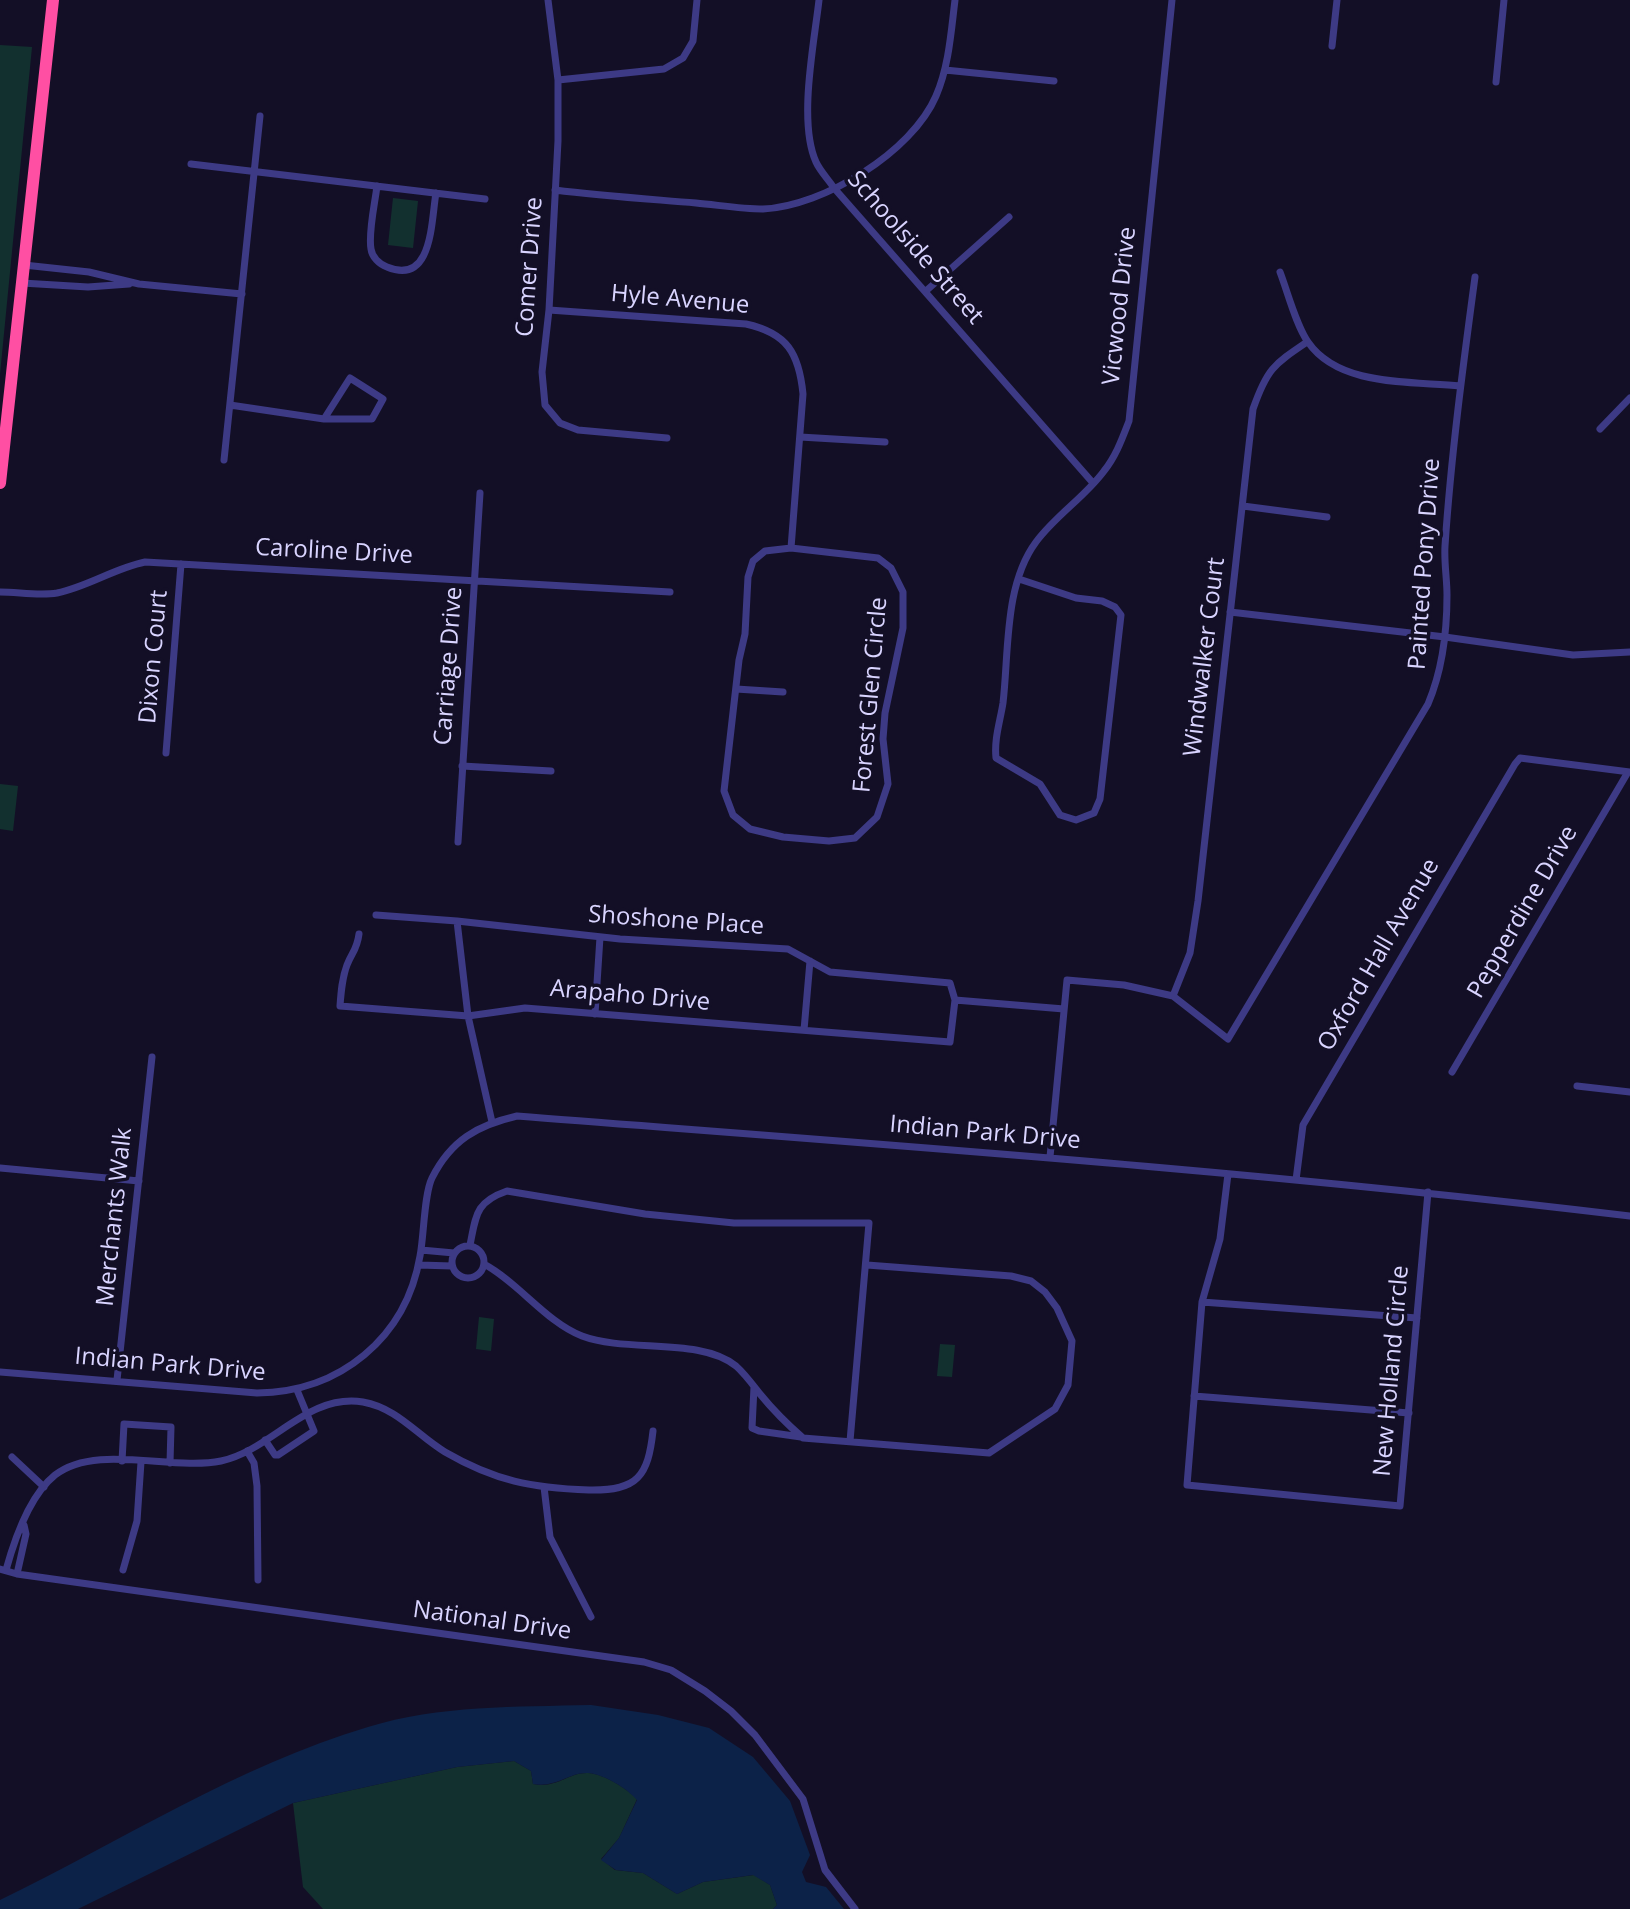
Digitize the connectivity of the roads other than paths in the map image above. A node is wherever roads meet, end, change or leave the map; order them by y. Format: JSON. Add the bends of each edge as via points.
{"nodes":[{"id":1,"x":53,"y":0,"type":"edge"},
{"id":2,"x":548,"y":0,"type":"edge"},
{"id":3,"x":697,"y":0,"type":"edge"},
{"id":4,"x":819,"y":0,"type":"edge"},
{"id":5,"x":955,"y":0,"type":"edge"},
{"id":6,"x":1172,"y":0,"type":"edge"},
{"id":7,"x":1337,"y":0,"type":"edge"},
{"id":8,"x":1504,"y":0,"type":"edge"},
{"id":9,"x":1332,"y":46,"type":"dead end"},
{"id":10,"x":945,"y":70,"type":"junction"},
{"id":11,"x":558,"y":80,"type":"junction"},
{"id":12,"x":1054,"y":81,"type":"dead end"},
{"id":13,"x":1496,"y":82,"type":"dead end"},
{"id":14,"x":260,"y":116,"type":"dead end"},
{"id":15,"x":191,"y":164,"type":"dead end"},
{"id":16,"x":254,"y":171,"type":"junction"},
{"id":17,"x":377,"y":186,"type":"junction"},
{"id":18,"x":834,"y":188,"type":"junction"},
{"id":19,"x":555,"y":190,"type":"junction"},
{"id":20,"x":436,"y":193,"type":"junction"},
{"id":21,"x":485,"y":199,"type":"dead end"},
{"id":22,"x":1009,"y":217,"type":"dead end"},
{"id":23,"x":24,"y":265,"type":"junction"},
{"id":24,"x":1280,"y":272,"type":"dead end"},
{"id":25,"x":1475,"y":277,"type":"dead end"},
{"id":26,"x":22,"y":283,"type":"junction"},
{"id":27,"x":139,"y":284,"type":"junction"},
{"id":28,"x":927,"y":290,"type":"junction"},
{"id":29,"x":242,"y":294,"type":"junction"},
{"id":30,"x":549,"y":310,"type":"junction"},
{"id":31,"x":1307,"y":342,"type":"junction"},
{"id":32,"x":1460,"y":386,"type":"junction"},
{"id":33,"x":1630,"y":398,"type":"edge"},
{"id":34,"x":230,"y":405,"type":"junction"},
{"id":35,"x":324,"y":419,"type":"junction"},
{"id":36,"x":1600,"y":429,"type":"dead end"},
{"id":37,"x":800,"y":437,"type":"junction"},
{"id":38,"x":667,"y":438,"type":"dead end"},
{"id":39,"x":885,"y":442,"type":"dead end"},
{"id":40,"x":224,"y":460,"type":"dead end"},
{"id":41,"x":0,"y":483,"type":"edge"},
{"id":42,"x":1093,"y":483,"type":"junction"},
{"id":43,"x":480,"y":493,"type":"dead end"},
{"id":44,"x":1243,"y":506,"type":"junction"},
{"id":45,"x":1327,"y":517,"type":"dead end"},
{"id":46,"x":791,"y":548,"type":"junction"},
{"id":47,"x":181,"y":564,"type":"junction"},
{"id":48,"x":1019,"y":579,"type":"junction"},
{"id":49,"x":474,"y":580,"type":"junction"},
{"id":50,"x":0,"y":592,"type":"edge"},
{"id":51,"x":670,"y":592,"type":"dead end"},
{"id":52,"x":1230,"y":612,"type":"junction"},
{"id":53,"x":1445,"y":637,"type":"junction"},
{"id":54,"x":1630,"y":652,"type":"edge"},
{"id":55,"x":736,"y":689,"type":"junction"},
{"id":56,"x":783,"y":692,"type":"dead end"},
{"id":57,"x":166,"y":753,"type":"dead end"},
{"id":58,"x":462,"y":766,"type":"junction"},
{"id":59,"x":551,"y":771,"type":"dead end"},
{"id":60,"x":1629,"y":772,"type":"edge"},
{"id":61,"x":458,"y":842,"type":"dead end"},
{"id":62,"x":376,"y":915,"type":"dead end"},
{"id":63,"x":457,"y":921,"type":"junction"},
{"id":64,"x":359,"y":934,"type":"dead end"},
{"id":65,"x":600,"y":937,"type":"junction"},
{"id":66,"x":810,"y":961,"type":"junction"},
{"id":67,"x":1173,"y":996,"type":"junction"},
{"id":68,"x":955,"y":1000,"type":"junction"},
{"id":69,"x":1064,"y":1009,"type":"junction"},
{"id":70,"x":595,"y":1014,"type":"junction"},
{"id":71,"x":468,"y":1016,"type":"junction"},
{"id":72,"x":804,"y":1030,"type":"junction"},
{"id":73,"x":152,"y":1057,"type":"dead end"},
{"id":74,"x":1452,"y":1072,"type":"dead end"},
{"id":75,"x":1577,"y":1086,"type":"dead end"},
{"id":76,"x":1630,"y":1092,"type":"edge"},
{"id":77,"x":492,"y":1122,"type":"junction"},
{"id":78,"x":1050,"y":1157,"type":"junction"},
{"id":79,"x":0,"y":1168,"type":"edge"},
{"id":80,"x":1228,"y":1174,"type":"junction"},
{"id":81,"x":1296,"y":1180,"type":"junction"},
{"id":82,"x":139,"y":1181,"type":"junction"},
{"id":83,"x":1428,"y":1192,"type":"junction"},
{"id":84,"x":1630,"y":1216,"type":"edge"},
{"id":85,"x":470,"y":1245,"type":"junction"},
{"id":86,"x":421,"y":1250,"type":"junction"},
{"id":87,"x":454,"y":1253,"type":"junction"},
{"id":88,"x":484,"y":1264,"type":"junction"},
{"id":89,"x":419,"y":1265,"type":"junction"},
{"id":90,"x":867,"y":1265,"type":"junction"},
{"id":91,"x":452,"y":1266,"type":"junction"},
{"id":92,"x":1202,"y":1302,"type":"junction"},
{"id":93,"x":1417,"y":1318,"type":"junction"},
{"id":94,"x":0,"y":1372,"type":"edge"},
{"id":95,"x":117,"y":1380,"type":"junction"},
{"id":96,"x":754,"y":1387,"type":"junction"},
{"id":97,"x":297,"y":1390,"type":"junction"},
{"id":98,"x":1194,"y":1396,"type":"junction"},
{"id":99,"x":1409,"y":1413,"type":"junction"},
{"id":100,"x":307,"y":1414,"type":"junction"},
{"id":101,"x":653,"y":1431,"type":"dead end"},
{"id":102,"x":803,"y":1438,"type":"junction"},
{"id":103,"x":265,"y":1440,"type":"junction"},
{"id":104,"x":850,"y":1441,"type":"junction"},
{"id":105,"x":247,"y":1451,"type":"junction"},
{"id":106,"x":12,"y":1457,"type":"dead end"},
{"id":107,"x":122,"y":1461,"type":"junction"},
{"id":108,"x":141,"y":1462,"type":"junction"},
{"id":109,"x":170,"y":1463,"type":"junction"},
{"id":110,"x":44,"y":1487,"type":"junction"},
{"id":111,"x":544,"y":1487,"type":"junction"},
{"id":112,"x":24,"y":1525,"type":"junction"},
{"id":113,"x":3,"y":1570,"type":"edge"},
{"id":114,"x":123,"y":1570,"type":"dead end"},
{"id":115,"x":17,"y":1574,"type":"junction"},
{"id":116,"x":258,"y":1580,"type":"dead end"},
{"id":117,"x":591,"y":1617,"type":"dead end"},
{"id":118,"x":855,"y":1909,"type":"edge"}],
"edges":[{"from":1,"to":23,"type":"highway"},
{"from":2,"to":11,"type":"street","name":"Comer Drive"},
{"from":3,"to":11,"type":"street","via":[[693,41],[683,58],[664,69]]},
{"from":4,"to":18,"type":"street","name":"Schoolside Street","via":[[809,138],[816,162]]},
{"from":5,"to":10,"type":"street"},
{"from":6,"to":42,"type":"street","name":"Vicwood Drive","via":[[1129,421],[1116,453]]},
{"from":7,"to":9,"type":"street"},
{"from":8,"to":13,"type":"street"},
{"from":10,"to":12,"type":"street"},
{"from":10,"to":18,"type":"street","via":[[936,98],[917,128],[890,154]]},
{"from":11,"to":19,"type":"street","name":"Comer Drive"},
{"from":14,"to":16,"type":"street"},
{"from":15,"to":16,"type":"street"},
{"from":16,"to":17,"type":"street"},
{"from":16,"to":29,"type":"street"},
{"from":17,"to":20,"type":"street"},
{"from":17,"to":20,"type":"street","via":[[370,248],[387,268],[403,270],[416,266],[426,254]]},
{"from":18,"to":19,"type":"street","via":[[797,203],[762,209]]},
{"from":18,"to":28,"type":"street","name":"Schoolside Street"},
{"from":19,"to":30,"type":"street","name":"Comer Drive"},
{"from":20,"to":21,"type":"street"},
{"from":22,"to":28,"type":"street"},
{"from":23,"to":26,"type":"highway"},
{"from":23,"to":27,"type":"street"},
{"from":24,"to":31,"type":"street"},
{"from":25,"to":32,"type":"street","name":"Painted Pony Drive"},
{"from":26,"to":27,"type":"street"},
{"from":26,"to":41,"type":"highway"},
{"from":27,"to":29,"type":"street"},
{"from":28,"to":42,"type":"street","name":"Schoolside Street"},
{"from":29,"to":34,"type":"street"},
{"from":30,"to":37,"type":"street","name":"Hyle Avenue","via":[[766,328],[783,339],[801,373]]},
{"from":30,"to":38,"type":"street","name":"Comer Drive","via":[[542,372],[545,405],[560,423],[578,430]]},
{"from":31,"to":32,"type":"street","via":[[1329,364],[1358,376]]},
{"from":31,"to":44,"type":"street","name":"Windwalker Court","via":[[1265,377],[1253,409]]},
{"from":32,"to":53,"type":"street","name":"Painted Pony Drive","via":[[1444,551]]},
{"from":33,"to":36,"type":"street"},
{"from":34,"to":35,"type":"street"},
{"from":34,"to":40,"type":"street"},
{"from":35,"to":35,"type":"street","via":[[350,378],[383,399],[372,419]]},
{"from":37,"to":39,"type":"street"},
{"from":37,"to":46,"type":"street","name":"Hyle Avenue"},
{"from":42,"to":48,"type":"street","name":"Vicwood Drive","via":[[1037,540]]},
{"from":43,"to":49,"type":"street","name":"Carriage Drive"},
{"from":44,"to":45,"type":"street"},
{"from":44,"to":52,"type":"street","name":"Windwalker Court"},
{"from":46,"to":55,"type":"street","name":"Forest Glen Circle","via":[[765,551],[753,561]]},
{"from":46,"to":55,"type":"street","name":"Forest Glen Circle","via":[[878,558],[891,568],[903,592],[903,628],[885,713],[888,784],[877,817],[855,838],[783,837],[750,829],[733,815],[724,791]]},
{"from":47,"to":49,"type":"street","name":"Caroline Drive"},
{"from":47,"to":50,"type":"street","name":"Caroline Drive","via":[[126,566],[53,594]]},
{"from":47,"to":57,"type":"street","name":"Dixon Court"},
{"from":48,"to":48,"type":"street","name":"Vicwood Drive","via":[[1102,601],[1121,615],[1100,799],[1094,813],[1076,820],[1060,815],[1040,784],[996,758]]},
{"from":49,"to":51,"type":"street","name":"Caroline Drive"},
{"from":49,"to":58,"type":"street","name":"Carriage Drive"},
{"from":52,"to":53,"type":"street"},
{"from":52,"to":67,"type":"street","name":"Windwalker Court","via":[[1198,901],[1190,953]]},
{"from":53,"to":54,"type":"street","via":[[1573,655]]},
{"from":53,"to":67,"type":"street","name":"Painted Pony Drive","via":[[1428,704],[1228,1039]]},
{"from":55,"to":56,"type":"street"},
{"from":58,"to":59,"type":"street"},
{"from":58,"to":61,"type":"street","name":"Carriage Drive"},
{"from":60,"to":74,"type":"street","name":"Pepperdine Drive"},
{"from":60,"to":81,"type":"street","name":"Oxford Hall Avenue","via":[[1520,758],[1303,1125]]},
{"from":62,"to":63,"type":"street","name":"Shoshone Place"},
{"from":63,"to":65,"type":"street","name":"Shoshone Place"},
{"from":63,"to":71,"type":"street"},
{"from":64,"to":71,"type":"street","name":"Arapaho Drive","via":[[343,977],[340,1006]]},
{"from":65,"to":66,"type":"street","name":"Shoshone Place","via":[[788,949]]},
{"from":65,"to":70,"type":"street"},
{"from":66,"to":68,"type":"street","name":"Shoshone Place","via":[[830,972],[950,983]]},
{"from":66,"to":72,"type":"street"},
{"from":67,"to":69,"type":"street","via":[[1067,980]]},
{"from":68,"to":69,"type":"street"},
{"from":68,"to":72,"type":"street","name":"Arapaho Drive","via":[[950,1042]]},
{"from":69,"to":78,"type":"street"},
{"from":70,"to":71,"type":"street","name":"Arapaho Drive","via":[[525,1008]]},
{"from":70,"to":72,"type":"street","name":"Arapaho Drive"},
{"from":71,"to":77,"type":"street"},
{"from":73,"to":82,"type":"street","name":"Merchants Walk"},
{"from":75,"to":76,"type":"street"},
{"from":77,"to":78,"type":"street","name":"Indian Park Drive","via":[[517,1116]]},
{"from":77,"to":86,"type":"street","name":"Indian Park Drive","via":[[455,1144],[431,1180]]},
{"from":78,"to":80,"type":"street","name":"Indian Park Drive"},
{"from":79,"to":82,"type":"street"},
{"from":80,"to":81,"type":"street","name":"Indian Park Drive"},
{"from":80,"to":92,"type":"street","name":"New Holland Circle","via":[[1220,1239]]},
{"from":81,"to":83,"type":"street","name":"Indian Park Drive"},
{"from":82,"to":95,"type":"street","name":"Merchants Walk"},
{"from":83,"to":84,"type":"street","name":"Indian Park Drive"},
{"from":83,"to":93,"type":"street","name":"New Holland Circle"},
{"from":85,"to":87,"type":"street"},
{"from":85,"to":88,"type":"street","via":[[481,1252]]},
{"from":85,"to":90,"type":"street","via":[[477,1210],[507,1191],[734,1223],[869,1223]]},
{"from":86,"to":87,"type":"street"},
{"from":86,"to":89,"type":"street","name":"Indian Park Drive"},
{"from":87,"to":91,"type":"street"},
{"from":88,"to":91,"type":"street","via":[[478,1275],[466,1278]]},
{"from":88,"to":96,"type":"street","via":[[582,1336],[707,1351],[736,1366]]},
{"from":89,"to":91,"type":"street"},
{"from":89,"to":97,"type":"street","name":"Indian Park Drive","via":[[413,1289],[384,1339],[325,1381]]},
{"from":90,"to":104,"type":"street"},
{"from":90,"to":104,"type":"street","via":[[1031,1281],[1045,1292],[1067,1327],[1072,1362],[1068,1385],[1055,1409],[989,1453]]},
{"from":92,"to":93,"type":"street"},
{"from":92,"to":98,"type":"street","name":"New Holland Circle"},
{"from":93,"to":99,"type":"street","name":"New Holland Circle"},
{"from":94,"to":95,"type":"street","name":"Indian Park Drive"},
{"from":95,"to":97,"type":"street","name":"Indian Park Drive","via":[[257,1393]]},
{"from":96,"to":102,"type":"street"},
{"from":96,"to":102,"type":"street","via":[[752,1428]]},
{"from":97,"to":100,"type":"street"},
{"from":98,"to":99,"type":"street"},
{"from":98,"to":99,"type":"street","name":"New Holland Circle","via":[[1187,1485],[1400,1506]]},
{"from":100,"to":103,"type":"street"},
{"from":100,"to":103,"type":"street","via":[[314,1431],[278,1455]]},
{"from":100,"to":111,"type":"street","via":[[338,1401],[386,1408],[443,1450],[496,1478]]},
{"from":101,"to":111,"type":"street","via":[[640,1477],[628,1485],[601,1490]]},
{"from":102,"to":104,"type":"street"},
{"from":103,"to":105,"type":"street"},
{"from":105,"to":109,"type":"street","via":[[220,1461]]},
{"from":105,"to":116,"type":"street","via":[[257,1486]]},
{"from":106,"to":110,"type":"street"},
{"from":107,"to":108,"type":"street"},
{"from":107,"to":109,"type":"street","via":[[124,1424],[171,1427]]},
{"from":107,"to":110,"type":"street","via":[[91,1460],[67,1468]]},
{"from":108,"to":109,"type":"street"},
{"from":108,"to":114,"type":"street","via":[[137,1521]]},
{"from":110,"to":112,"type":"street"},
{"from":111,"to":117,"type":"street","via":[[550,1537]]},
{"from":112,"to":113,"type":"street","via":[[16,1532]]},
{"from":112,"to":115,"type":"street"},
{"from":113,"to":115,"type":"street","name":"National Drive"},
{"from":115,"to":118,"type":"street","name":"National Drive","via":[[671,1670],[723,1704],[755,1735],[803,1799],[825,1870]]}]}
